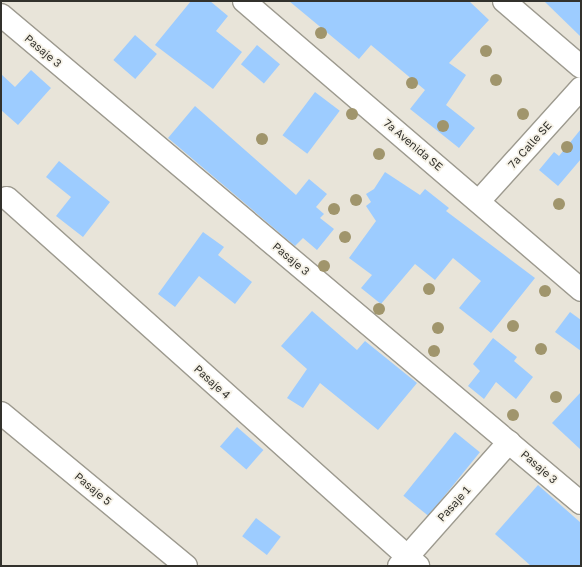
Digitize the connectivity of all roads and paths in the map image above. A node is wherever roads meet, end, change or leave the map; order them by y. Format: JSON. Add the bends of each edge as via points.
{"nodes":[{"id":1,"x":244,"y":1,"type":"edge"},
{"id":2,"x":504,"y":1,"type":"edge"},
{"id":3,"x":1,"y":15,"type":"edge"},
{"id":4,"x":581,"y":68,"type":"edge"},
{"id":5,"x":581,"y":88,"type":"edge"},
{"id":6,"x":7,"y":198,"type":"dead end"},
{"id":7,"x":479,"y":202,"type":"junction"},
{"id":8,"x":581,"y":290,"type":"edge"},
{"id":9,"x":1,"y":413,"type":"edge"},
{"id":10,"x":509,"y":442,"type":"junction"},
{"id":11,"x":581,"y":503,"type":"edge"},
{"id":12,"x":408,"y":563,"type":"edge"},
{"id":13,"x":186,"y":566,"type":"edge"}],
"edges":[{"from":1,"to":7,"type":"street","name":"7a Avenida SE"},
{"from":2,"to":4,"type":"street"},
{"from":3,"to":10,"type":"street","name":"Pasaje 3"},
{"from":5,"to":7,"type":"street","name":"7a Calle SE"},
{"from":6,"to":12,"type":"street","name":"Pasaje 4"},
{"from":7,"to":8,"type":"street","name":"7a Avenida SE"},
{"from":9,"to":13,"type":"street","name":"Pasaje 5"},
{"from":10,"to":11,"type":"street","name":"Pasaje 3"},
{"from":10,"to":12,"type":"street","name":"Pasaje 1"}]}
